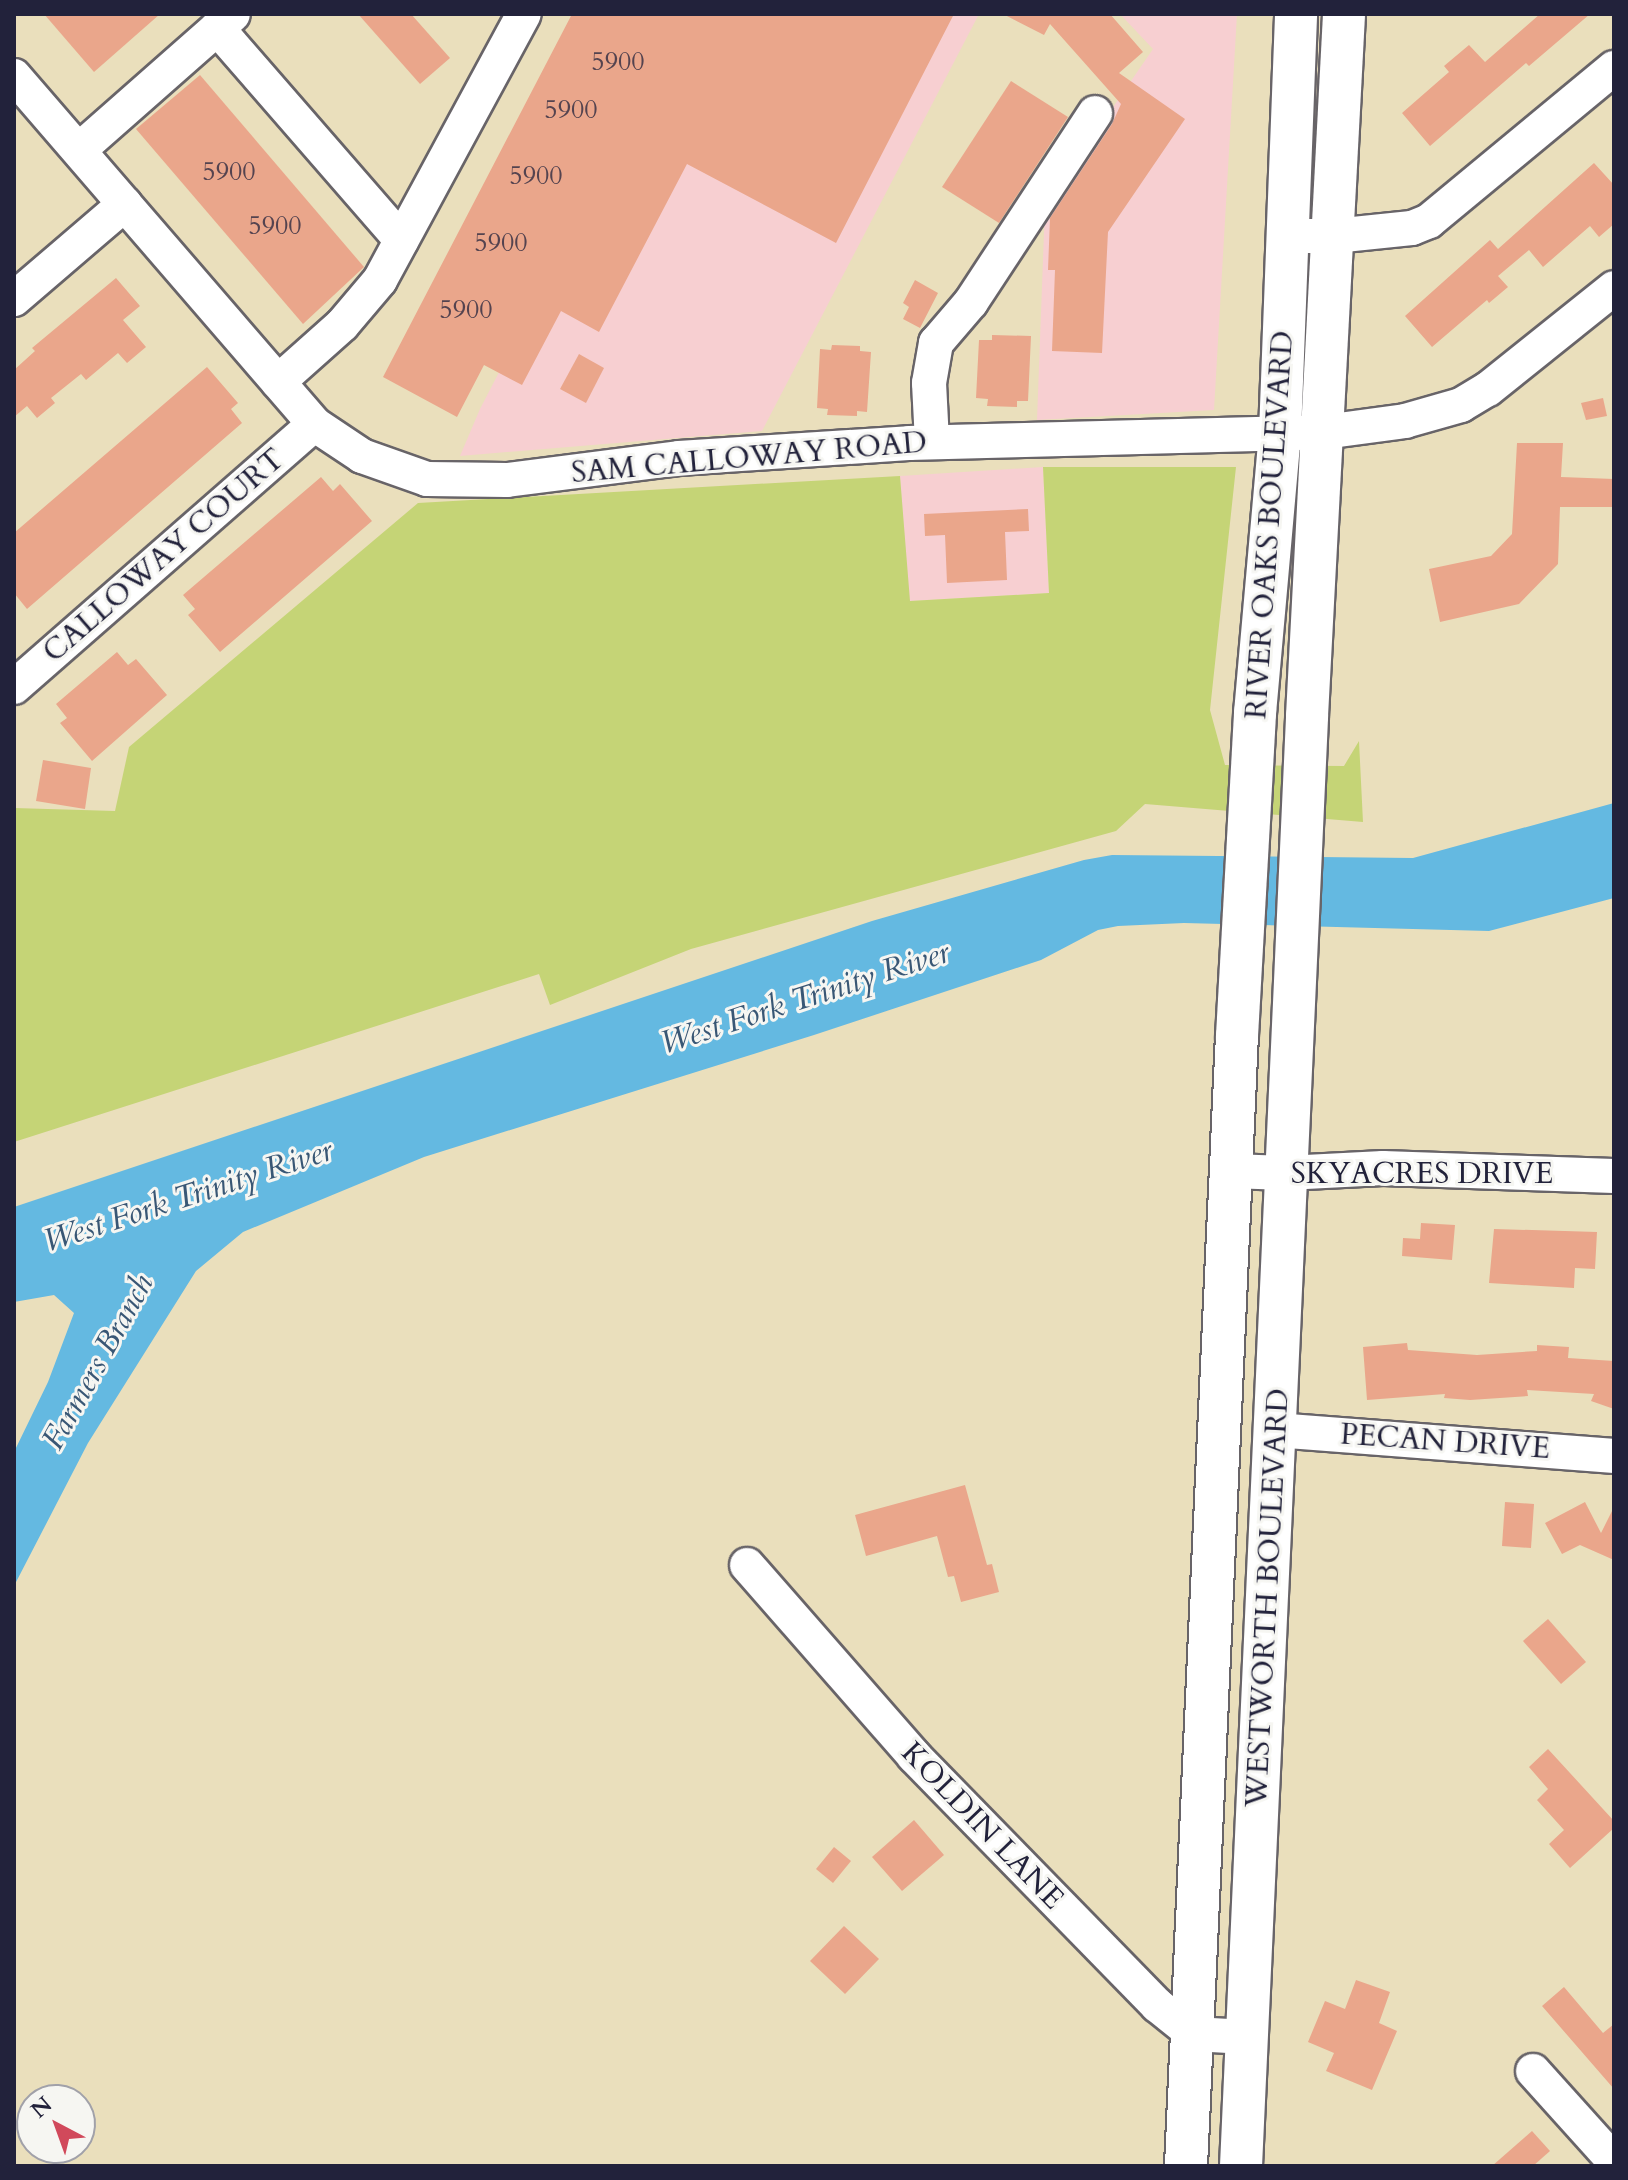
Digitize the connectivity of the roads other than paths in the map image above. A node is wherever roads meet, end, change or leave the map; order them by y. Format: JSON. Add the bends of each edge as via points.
{"nodes":[{"id":1,"x":524,"y":14,"type":"edge"},
{"id":2,"x":1296,"y":14,"type":"edge"},
{"id":3,"x":1344,"y":14,"type":"edge"},
{"id":4,"x":225,"y":21,"type":"edge"},
{"id":5,"x":1614,"y":68,"type":"edge"},
{"id":6,"x":14,"y":76,"type":"edge"},
{"id":7,"x":1095,"y":113,"type":"dead end"},
{"id":8,"x":79,"y":150,"type":"junction"},
{"id":9,"x":125,"y":204,"type":"junction"},
{"id":10,"x":1289,"y":236,"type":"junction"},
{"id":11,"x":1334,"y":236,"type":"junction"},
{"id":12,"x":401,"y":240,"type":"junction"},
{"id":13,"x":1614,"y":288,"type":"edge"},
{"id":14,"x":14,"y":299,"type":"edge"},
{"id":15,"x":278,"y":382,"type":"junction"},
{"id":16,"x":314,"y":424,"type":"junction"},
{"id":17,"x":1324,"y":432,"type":"junction"},
{"id":18,"x":1280,"y":433,"type":"junction"},
{"id":19,"x":932,"y":442,"type":"junction"},
{"id":20,"x":14,"y":687,"type":"edge"},
{"id":21,"x":1293,"y":1030,"type":"joint"},
{"id":22,"x":1237,"y":1036,"type":"joint"},
{"id":23,"x":1231,"y":1171,"type":"junction"},
{"id":24,"x":1286,"y":1173,"type":"junction"},
{"id":25,"x":1614,"y":1176,"type":"edge"},
{"id":26,"x":1276,"y":1430,"type":"junction"},
{"id":27,"x":1614,"y":1456,"type":"edge"},
{"id":28,"x":747,"y":1565,"type":"dead end"},
{"id":29,"x":1193,"y":2034,"type":"junction"},
{"id":30,"x":1247,"y":2037,"type":"junction"},
{"id":31,"x":1533,"y":2071,"type":"dead end"},
{"id":32,"x":1614,"y":2161,"type":"edge"},
{"id":33,"x":1186,"y":2166,"type":"edge"},
{"id":34,"x":1241,"y":2166,"type":"edge"}],
"edges":[{"from":1,"to":12,"type":"street"},
{"from":2,"to":10,"type":"main road","name":"RIVER OAKS BOULEVARD"},
{"from":3,"to":11,"type":"main road","name":"RIVER OAKS BOULEVARD"},
{"from":4,"to":8,"type":"street"},
{"from":4,"to":12,"type":"street"},
{"from":5,"to":11,"type":"street","via":[[1429,221],[1412,228]]},
{"from":6,"to":8,"type":"street","name":"SAM CALLOWAY ROAD"},
{"from":7,"to":19,"type":"street","via":[[971,302],[936,343],[929,383]]},
{"from":8,"to":9,"type":"street","name":"SAM CALLOWAY ROAD"},
{"from":9,"to":14,"type":"street"},
{"from":9,"to":15,"type":"street","name":"SAM CALLOWAY ROAD"},
{"from":10,"to":11,"type":"street"},
{"from":10,"to":18,"type":"main road","name":"RIVER OAKS BOULEVARD"},
{"from":11,"to":17,"type":"main road","name":"RIVER OAKS BOULEVARD"},
{"from":12,"to":15,"type":"street","via":[[380,280],[342,325]]},
{"from":13,"to":17,"type":"street","name":"SAM CALLOWAY ROAD","via":[[1531,357],[1461,405],[1405,421]]},
{"from":15,"to":16,"type":"street","name":"SAM CALLOWAY ROAD"},
{"from":16,"to":19,"type":"street","name":"SAM CALLOWAY ROAD","via":[[362,456],[427,479],[507,480],[679,458]]},
{"from":16,"to":20,"type":"street","name":"CALLOWAY COURT"},
{"from":17,"to":18,"type":"street","name":"SAM CALLOWAY ROAD"},
{"from":17,"to":21,"type":"main road","name":"RIVER OAKS BOULEVARD"},
{"from":18,"to":19,"type":"street","name":"SAM CALLOWAY ROAD"},
{"from":18,"to":22,"type":"main road","name":"RIVER OAKS BOULEVARD","via":[[1255,713]]},
{"from":21,"to":24,"type":"main road","name":"WESTWORTH BOULEVARD"},
{"from":22,"to":23,"type":"main road","name":"WESTWORTH BOULEVARD"},
{"from":23,"to":24,"type":"street","name":"SKYACRES DRIVE"},
{"from":23,"to":29,"type":"main road","name":"WESTWORTH BOULEVARD"},
{"from":24,"to":25,"type":"street","name":"SKYACRES DRIVE","via":[[1383,1168]]},
{"from":24,"to":26,"type":"main road","name":"WESTWORTH BOULEVARD"},
{"from":26,"to":27,"type":"street","name":"PECAN DRIVE"},
{"from":26,"to":30,"type":"main road","name":"WESTWORTH BOULEVARD"},
{"from":28,"to":29,"type":"street","name":"KOLDIN LANE","via":[[914,1756],[1157,2005]]},
{"from":29,"to":30,"type":"street"},
{"from":29,"to":33,"type":"main road","name":"WESTWORTH BOULEVARD"},
{"from":30,"to":34,"type":"main road","name":"WESTWORTH BOULEVARD"},
{"from":31,"to":32,"type":"street"}]}
